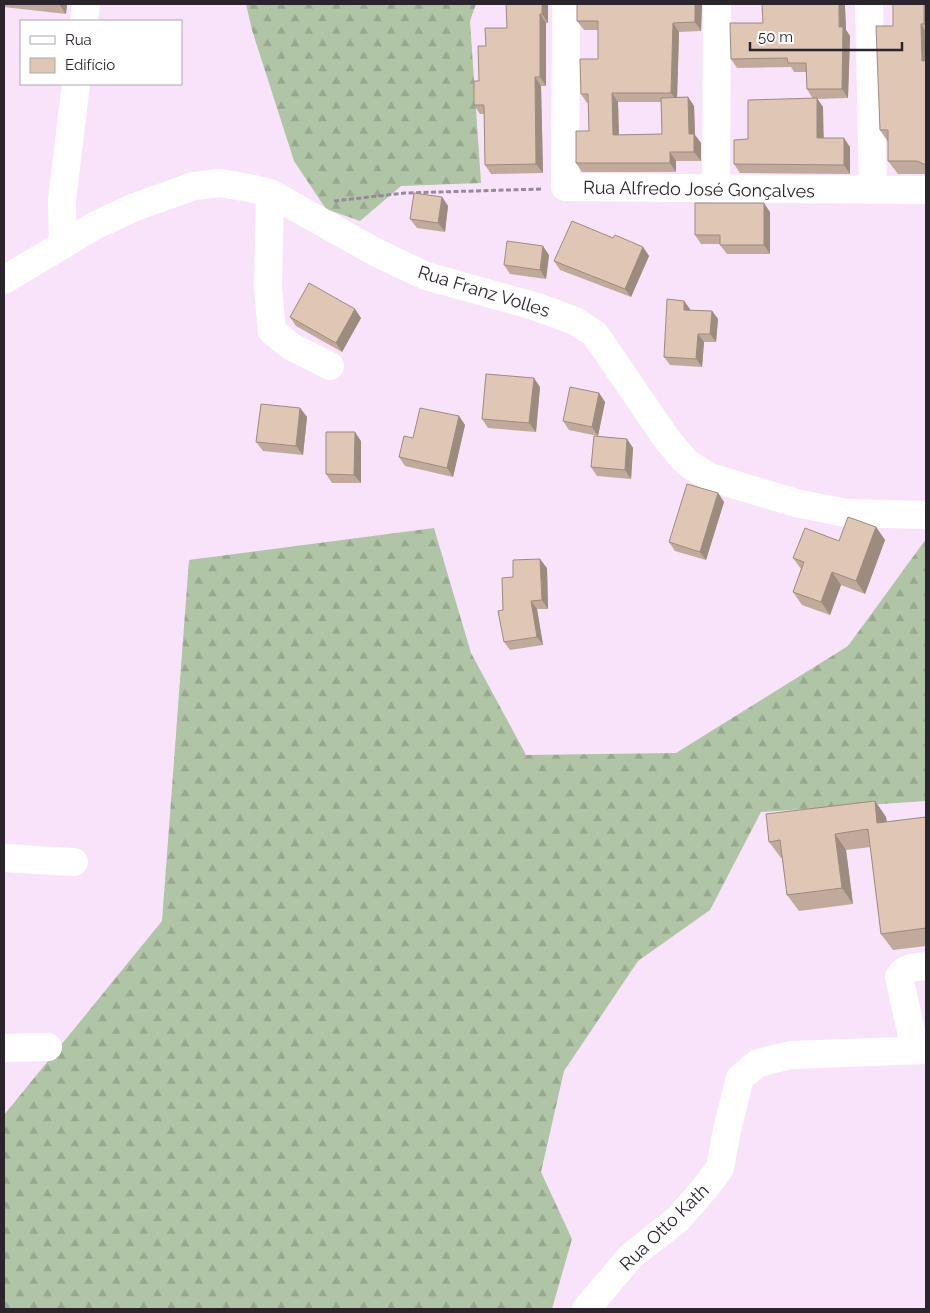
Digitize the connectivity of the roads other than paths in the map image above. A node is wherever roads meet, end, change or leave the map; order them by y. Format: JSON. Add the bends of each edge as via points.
{"nodes":[{"id":1,"x":86,"y":4,"type":"edge"},
{"id":2,"x":566,"y":4,"type":"edge"},
{"id":3,"x":717,"y":4,"type":"edge"},
{"id":4,"x":869,"y":4,"type":"edge"},
{"id":5,"x":84,"y":20,"type":"edge"},
{"id":6,"x":76,"y":85,"type":"edge"},
{"id":7,"x":716,"y":189,"type":"junction"},
{"id":8,"x":873,"y":190,"type":"junction"},
{"id":9,"x":926,"y":190,"type":"edge"},
{"id":10,"x":270,"y":194,"type":"junction"},
{"id":11,"x":63,"y":245,"type":"junction"},
{"id":12,"x":4,"y":280,"type":"edge"},
{"id":13,"x":330,"y":366,"type":"dead end"},
{"id":14,"x":926,"y":515,"type":"edge"},
{"id":15,"x":4,"y":858,"type":"edge"},
{"id":16,"x":74,"y":862,"type":"dead end"},
{"id":17,"x":926,"y":966,"type":"edge"},
{"id":18,"x":48,"y":1047,"type":"dead end"},
{"id":19,"x":4,"y":1048,"type":"edge"},
{"id":20,"x":921,"y":1050,"type":"edge"},
{"id":21,"x":586,"y":1309,"type":"edge"}],
"edges":[{"from":1,"to":5,"type":"street"},
{"from":2,"to":7,"type":"street","name":"Rua Alfredo José Gonçalves","via":[[565,187]]},
{"from":3,"to":7,"type":"street"},
{"from":4,"to":8,"type":"street"},
{"from":6,"to":11,"type":"street","via":[[62,200]]},
{"from":7,"to":8,"type":"street","name":"Rua Alfredo José Gonçalves"},
{"from":8,"to":9,"type":"street","name":"Rua Alfredo José Gonçalves"},
{"from":10,"to":11,"type":"street","name":"Rua Franz Volles","via":[[220,183],[194,186],[135,207]]},
{"from":10,"to":13,"type":"street","via":[[268,290],[272,331],[292,347]]},
{"from":10,"to":14,"type":"street","name":"Rua Franz Volles","via":[[377,254],[426,276],[534,306],[575,321],[595,334],[686,462],[710,477],[796,503],[846,513]]},
{"from":11,"to":12,"type":"street","name":"Rua Franz Volles"},
{"from":15,"to":16,"type":"street"},
{"from":17,"to":20,"type":"street","via":[[909,968],[899,977]]},
{"from":18,"to":19,"type":"street"},
{"from":20,"to":21,"type":"street","name":"Rua Otto Kath","via":[[791,1055],[758,1063],[740,1078],[720,1168],[678,1219],[631,1256]]}]}
